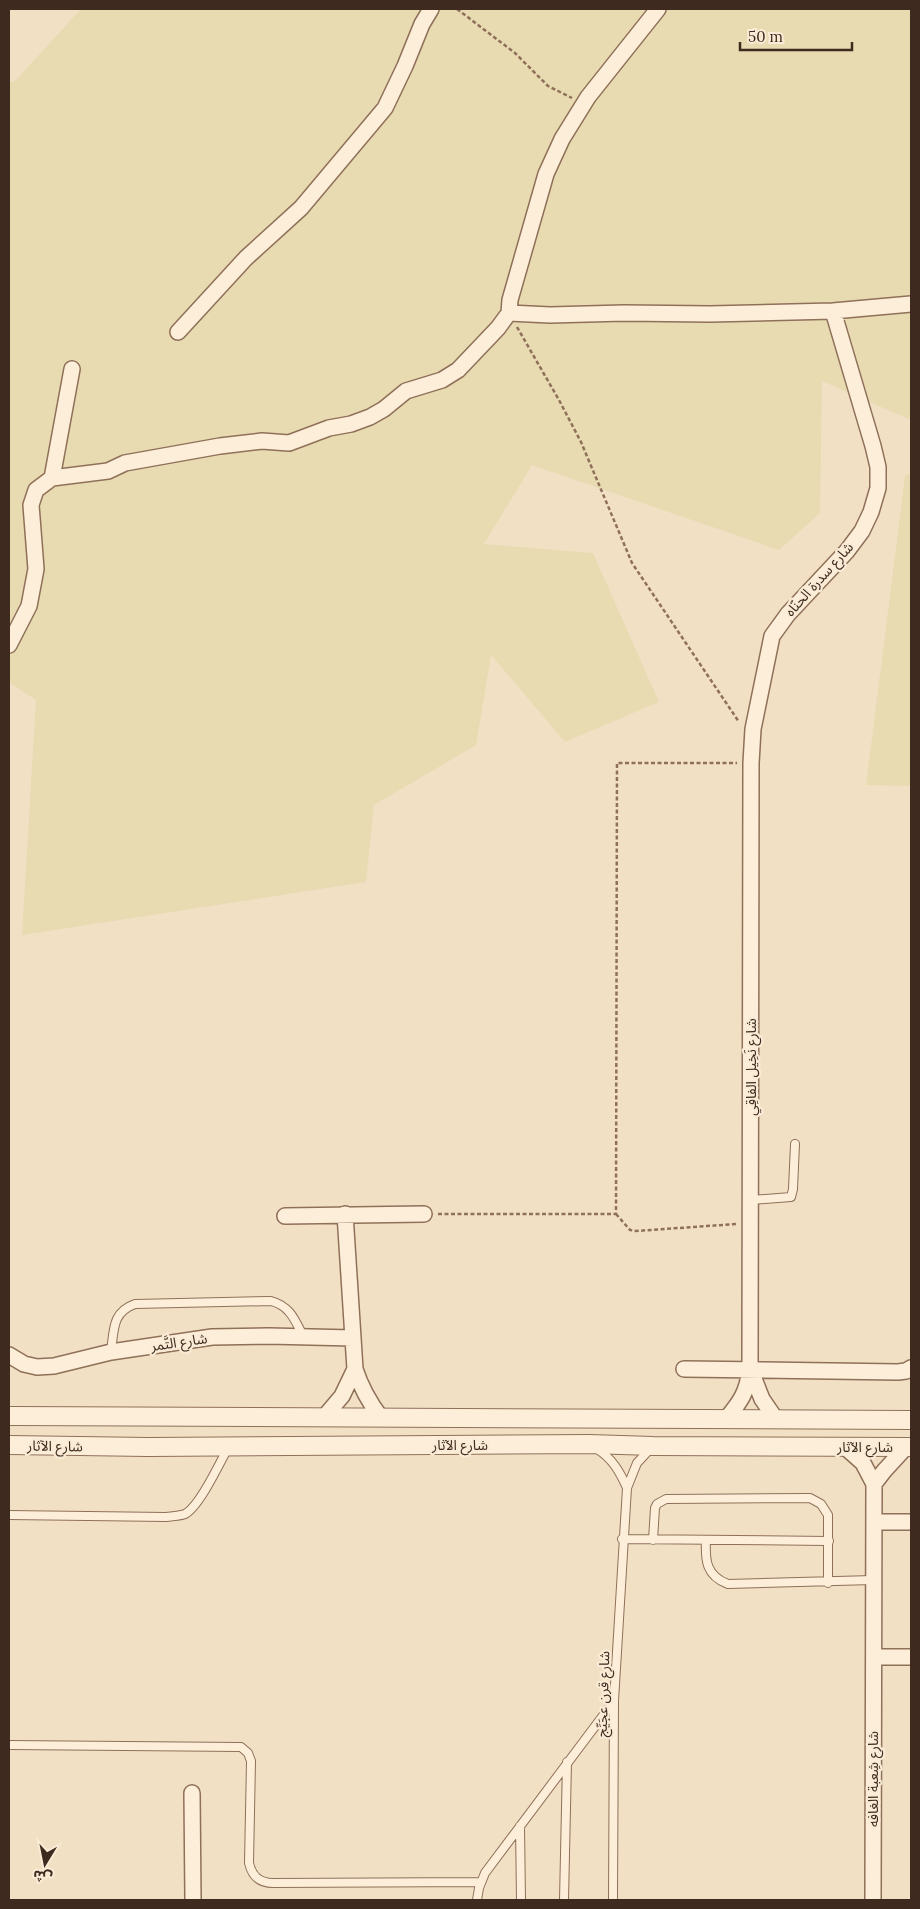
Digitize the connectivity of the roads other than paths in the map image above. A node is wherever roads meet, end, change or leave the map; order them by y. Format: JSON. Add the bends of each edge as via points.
{"nodes":[{"id":1,"x":431,"y":9,"type":"edge"},
{"id":2,"x":658,"y":9,"type":"edge"},
{"id":3,"x":911,"y":304,"type":"edge"},
{"id":4,"x":833,"y":311,"type":"junction"},
{"id":5,"x":509,"y":313,"type":"junction"},
{"id":6,"x":178,"y":332,"type":"dead end"},
{"id":7,"x":72,"y":369,"type":"dead end"},
{"id":8,"x":52,"y":478,"type":"junction"},
{"id":9,"x":10,"y":644,"type":"edge"},
{"id":10,"x":751,"y":764,"type":"joint"},
{"id":11,"x":794,"y":1144,"type":"dead end"},
{"id":12,"x":751,"y":1200,"type":"junction"},
{"id":13,"x":345,"y":1214,"type":"junction"},
{"id":14,"x":424,"y":1214,"type":"road end"},
{"id":15,"x":286,"y":1216,"type":"dead end"},
{"id":16,"x":303,"y":1336,"type":"junction"},
{"id":17,"x":353,"y":1338,"type":"junction"},
{"id":18,"x":111,"y":1352,"type":"junction"},
{"id":19,"x":9,"y":1355,"type":"edge"},
{"id":20,"x":355,"y":1369,"type":"junction"},
{"id":21,"x":684,"y":1369,"type":"dead end"},
{"id":22,"x":750,"y":1370,"type":"junction"},
{"id":23,"x":905,"y":1370,"type":"edge"},
{"id":24,"x":9,"y":1416,"type":"edge"},
{"id":25,"x":325,"y":1416,"type":"junction"},
{"id":26,"x":381,"y":1418,"type":"junction"},
{"id":27,"x":727,"y":1418,"type":"junction"},
{"id":28,"x":774,"y":1418,"type":"junction"},
{"id":29,"x":911,"y":1420,"type":"edge"},
{"id":30,"x":588,"y":1444,"type":"junction"},
{"id":31,"x":9,"y":1445,"type":"edge"},
{"id":32,"x":229,"y":1446,"type":"junction"},
{"id":33,"x":653,"y":1446,"type":"junction"},
{"id":34,"x":845,"y":1447,"type":"junction"},
{"id":35,"x":909,"y":1447,"type":"edge"},
{"id":36,"x":874,"y":1484,"type":"junction"},
{"id":37,"x":627,"y":1488,"type":"junction"},
{"id":38,"x":9,"y":1515,"type":"edge"},
{"id":39,"x":875,"y":1522,"type":"junction"},
{"id":40,"x":911,"y":1522,"type":"edge"},
{"id":41,"x":622,"y":1539,"type":"junction"},
{"id":42,"x":653,"y":1540,"type":"junction"},
{"id":43,"x":706,"y":1540,"type":"junction"},
{"id":44,"x":829,"y":1541,"type":"junction"},
{"id":45,"x":873,"y":1580,"type":"junction"},
{"id":46,"x":828,"y":1583,"type":"junction"},
{"id":47,"x":874,"y":1657,"type":"junction"},
{"id":48,"x":911,"y":1657,"type":"edge"},
{"id":49,"x":614,"y":1701,"type":"junction"},
{"id":50,"x":9,"y":1745,"type":"edge"},
{"id":51,"x":567,"y":1762,"type":"junction"},
{"id":52,"x":192,"y":1793,"type":"dead end"},
{"id":53,"x":520,"y":1826,"type":"junction"},
{"id":54,"x":481,"y":1882,"type":"junction"},
{"id":55,"x":193,"y":1900,"type":"edge"},
{"id":56,"x":477,"y":1900,"type":"edge"},
{"id":57,"x":521,"y":1900,"type":"edge"},
{"id":58,"x":564,"y":1900,"type":"edge"},
{"id":59,"x":613,"y":1900,"type":"edge"},
{"id":60,"x":873,"y":1900,"type":"edge"}],
"edges":[{"from":1,"to":6,"type":"street","via":[[385,108],[301,208],[246,258]]},
{"from":2,"to":5,"type":"street","via":[[584,104],[562,139],[546,174]]},
{"from":3,"to":4,"type":"street"},
{"from":4,"to":5,"type":"street"},
{"from":4,"to":10,"type":"street","name":"شارع سدرة الحنّاه","via":[[873,446],[878,488],[871,512],[857,538],[772,636],[753,729]]},
{"from":5,"to":8,"type":"street","via":[[458,370],[442,380],[406,391],[384,409],[351,424],[329,428],[289,443],[262,441],[220,446],[125,463],[108,471]]},
{"from":7,"to":8,"type":"street"},
{"from":8,"to":9,"type":"street","via":[[36,490],[31,505],[36,568],[29,606]]},
{"from":10,"to":12,"type":"street","name":"شارع نَخِيل الفاقِي"},
{"from":11,"to":12,"type":"lane","via":[[791,1197]]},
{"from":12,"to":22,"type":"street","name":"شارع نَخِيل الفاقِي"},
{"from":13,"to":14,"type":"street"},
{"from":13,"to":15,"type":"street"},
{"from":13,"to":17,"type":"street"},
{"from":16,"to":17,"type":"street","name":"شارع التَّمر"},
{"from":16,"to":18,"type":"street","name":"شارع التَّمر","via":[[212,1337]]},
{"from":16,"to":18,"type":"lane","via":[[292,1314],[281,1304],[271,1301],[135,1304],[125,1307],[117,1316]]},
{"from":17,"to":20,"type":"street"},
{"from":18,"to":19,"type":"street","name":"شارع التَّمر","via":[[38,1367],[24,1364]]},
{"from":20,"to":25,"type":"street","via":[[342,1396]]},
{"from":20,"to":26,"type":"street","via":[[361,1387]]},
{"from":21,"to":22,"type":"street"},
{"from":22,"to":23,"type":"street"},
{"from":22,"to":27,"type":"street","name":"شارع نَخِيل الفاقِي","via":[[742,1399]]},
{"from":22,"to":28,"type":"street","name":"شارع نَخِيل الفاقِي"},
{"from":24,"to":25,"type":"street","name":"شارع الآثار"},
{"from":25,"to":26,"type":"street","name":"شارع الآثار"},
{"from":26,"to":27,"type":"street","name":"شارع الآثار"},
{"from":27,"to":28,"type":"street","name":"شارع الآثار"},
{"from":28,"to":29,"type":"street","name":"شارع الآثار"},
{"from":30,"to":32,"type":"street","name":"شارع الآثار"},
{"from":30,"to":33,"type":"street","name":"شارع الآثار"},
{"from":30,"to":37,"type":"lane","via":[[613,1461]]},
{"from":31,"to":32,"type":"street","name":"شارع الآثار"},
{"from":32,"to":38,"type":"lane","via":[[201,1496],[185,1514],[166,1517]]},
{"from":33,"to":34,"type":"street","name":"شارع الآثار"},
{"from":33,"to":37,"type":"lane","name":"شارع قرن عجَيِّج","via":[[637,1463]]},
{"from":34,"to":35,"type":"street","name":"شارع الآثار"},
{"from":34,"to":36,"type":"street","name":"شارع شِعبة الغافه","via":[[863,1463]]},
{"from":35,"to":36,"type":"street"},
{"from":36,"to":39,"type":"street","name":"شارع شِعبة الغافه"},
{"from":37,"to":41,"type":"lane","name":"شارع قرن عجَيِّج"},
{"from":39,"to":40,"type":"street"},
{"from":39,"to":45,"type":"street","name":"شارع شِعبة الغافه"},
{"from":41,"to":42,"type":"lane"},
{"from":41,"to":49,"type":"lane","name":"شارع قرن عجَيِّج"},
{"from":42,"to":43,"type":"lane"},
{"from":42,"to":44,"type":"lane","via":[[655,1508],[666,1499],[803,1498],[816,1500],[825,1509]]},
{"from":43,"to":44,"type":"lane"},
{"from":43,"to":46,"type":"lane","via":[[709,1571],[728,1584]]},
{"from":44,"to":46,"type":"lane"},
{"from":45,"to":46,"type":"lane"},
{"from":45,"to":47,"type":"street","name":"شارع شِعبة الغافه"},
{"from":47,"to":48,"type":"street"},
{"from":47,"to":60,"type":"street","name":"شارع شِعبة الغافه"},
{"from":49,"to":51,"type":"lane"},
{"from":49,"to":59,"type":"lane","name":"شارع قرن عجَيِّج"},
{"from":50,"to":54,"type":"lane","via":[[241,1747],[248,1752],[251,1761],[249,1863],[259,1880],[273,1883]]},
{"from":51,"to":53,"type":"lane"},
{"from":51,"to":58,"type":"lane"},
{"from":52,"to":55,"type":"street"},
{"from":53,"to":54,"type":"lane"},
{"from":53,"to":57,"type":"lane"},
{"from":54,"to":56,"type":"lane"}]}
